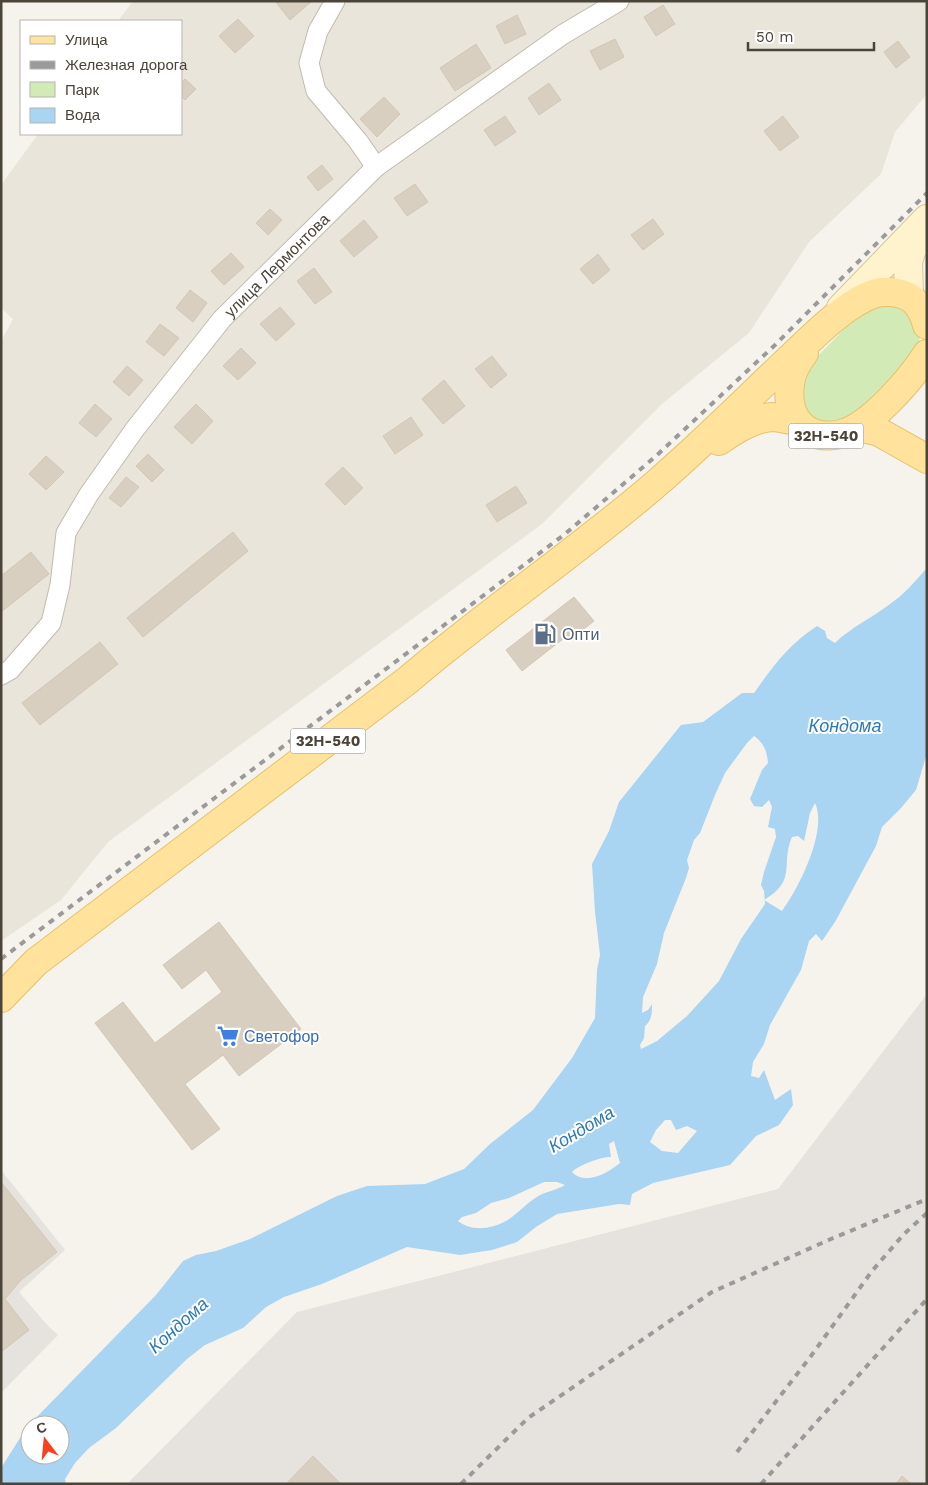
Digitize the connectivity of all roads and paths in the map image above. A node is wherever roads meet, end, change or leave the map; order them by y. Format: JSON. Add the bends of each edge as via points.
{"nodes":[{"id":1,"x":335,"y":1,"type":"edge"},
{"id":2,"x":619,"y":1,"type":"edge"},
{"id":3,"x":376,"y":167,"type":"junction"},
{"id":4,"x":927,"y":220,"type":"edge"},
{"id":5,"x":927,"y":233,"type":"edge"},
{"id":6,"x":908,"y":296,"type":"junction"},
{"id":7,"x":927,"y":325,"type":"edge"},
{"id":8,"x":820,"y":331,"type":"junction"},
{"id":9,"x":927,"y":354,"type":"edge"},
{"id":10,"x":796,"y":421,"type":"junction"},
{"id":11,"x":873,"y":423,"type":"junction"},
{"id":12,"x":927,"y":459,"type":"edge"},
{"id":13,"x":656,"y":484,"type":"junction"},
{"id":14,"x":1,"y":675,"type":"edge"},
{"id":15,"x":1,"y":998,"type":"edge"}],
"edges":[{"from":1,"to":3,"type":"street","via":[[318,31],[309,63],[316,91]]},
{"from":2,"to":3,"type":"street","name":"улица Лермонтова","via":[[562,35]]},
{"from":3,"to":14,"type":"street","name":"улица Лермонтова","via":[[222,318],[135,429],[66,533],[60,585],[51,623],[10,670]]},
{"from":4,"to":8,"type":"street","number":"32Н-540"},
{"from":5,"to":6,"type":"street","via":[[912,249],[908,262]]},
{"from":6,"to":7,"type":"main road","via":[[918,305]]},
{"from":6,"to":8,"type":"main road","number":"32Н-540","via":[[878,292],[858,300]]},
{"from":8,"to":10,"type":"main road","number":"32Н-540","via":[[798,360],[790,382],[789,398]]},
{"from":8,"to":13,"type":"main road","number":"32Н-540"},
{"from":9,"to":11,"type":"main road","number":"32Н-540"},
{"from":10,"to":11,"type":"main road","number":"32Н-540","via":[[811,433],[825,436],[842,434]]},
{"from":10,"to":13,"type":"main road","number":"32Н-540","via":[[773,417],[755,421],[729,434]]},
{"from":11,"to":12,"type":"main road"},
{"from":13,"to":15,"type":"main road","number":"32Н-540","via":[[408,680],[36,962]]}]}
